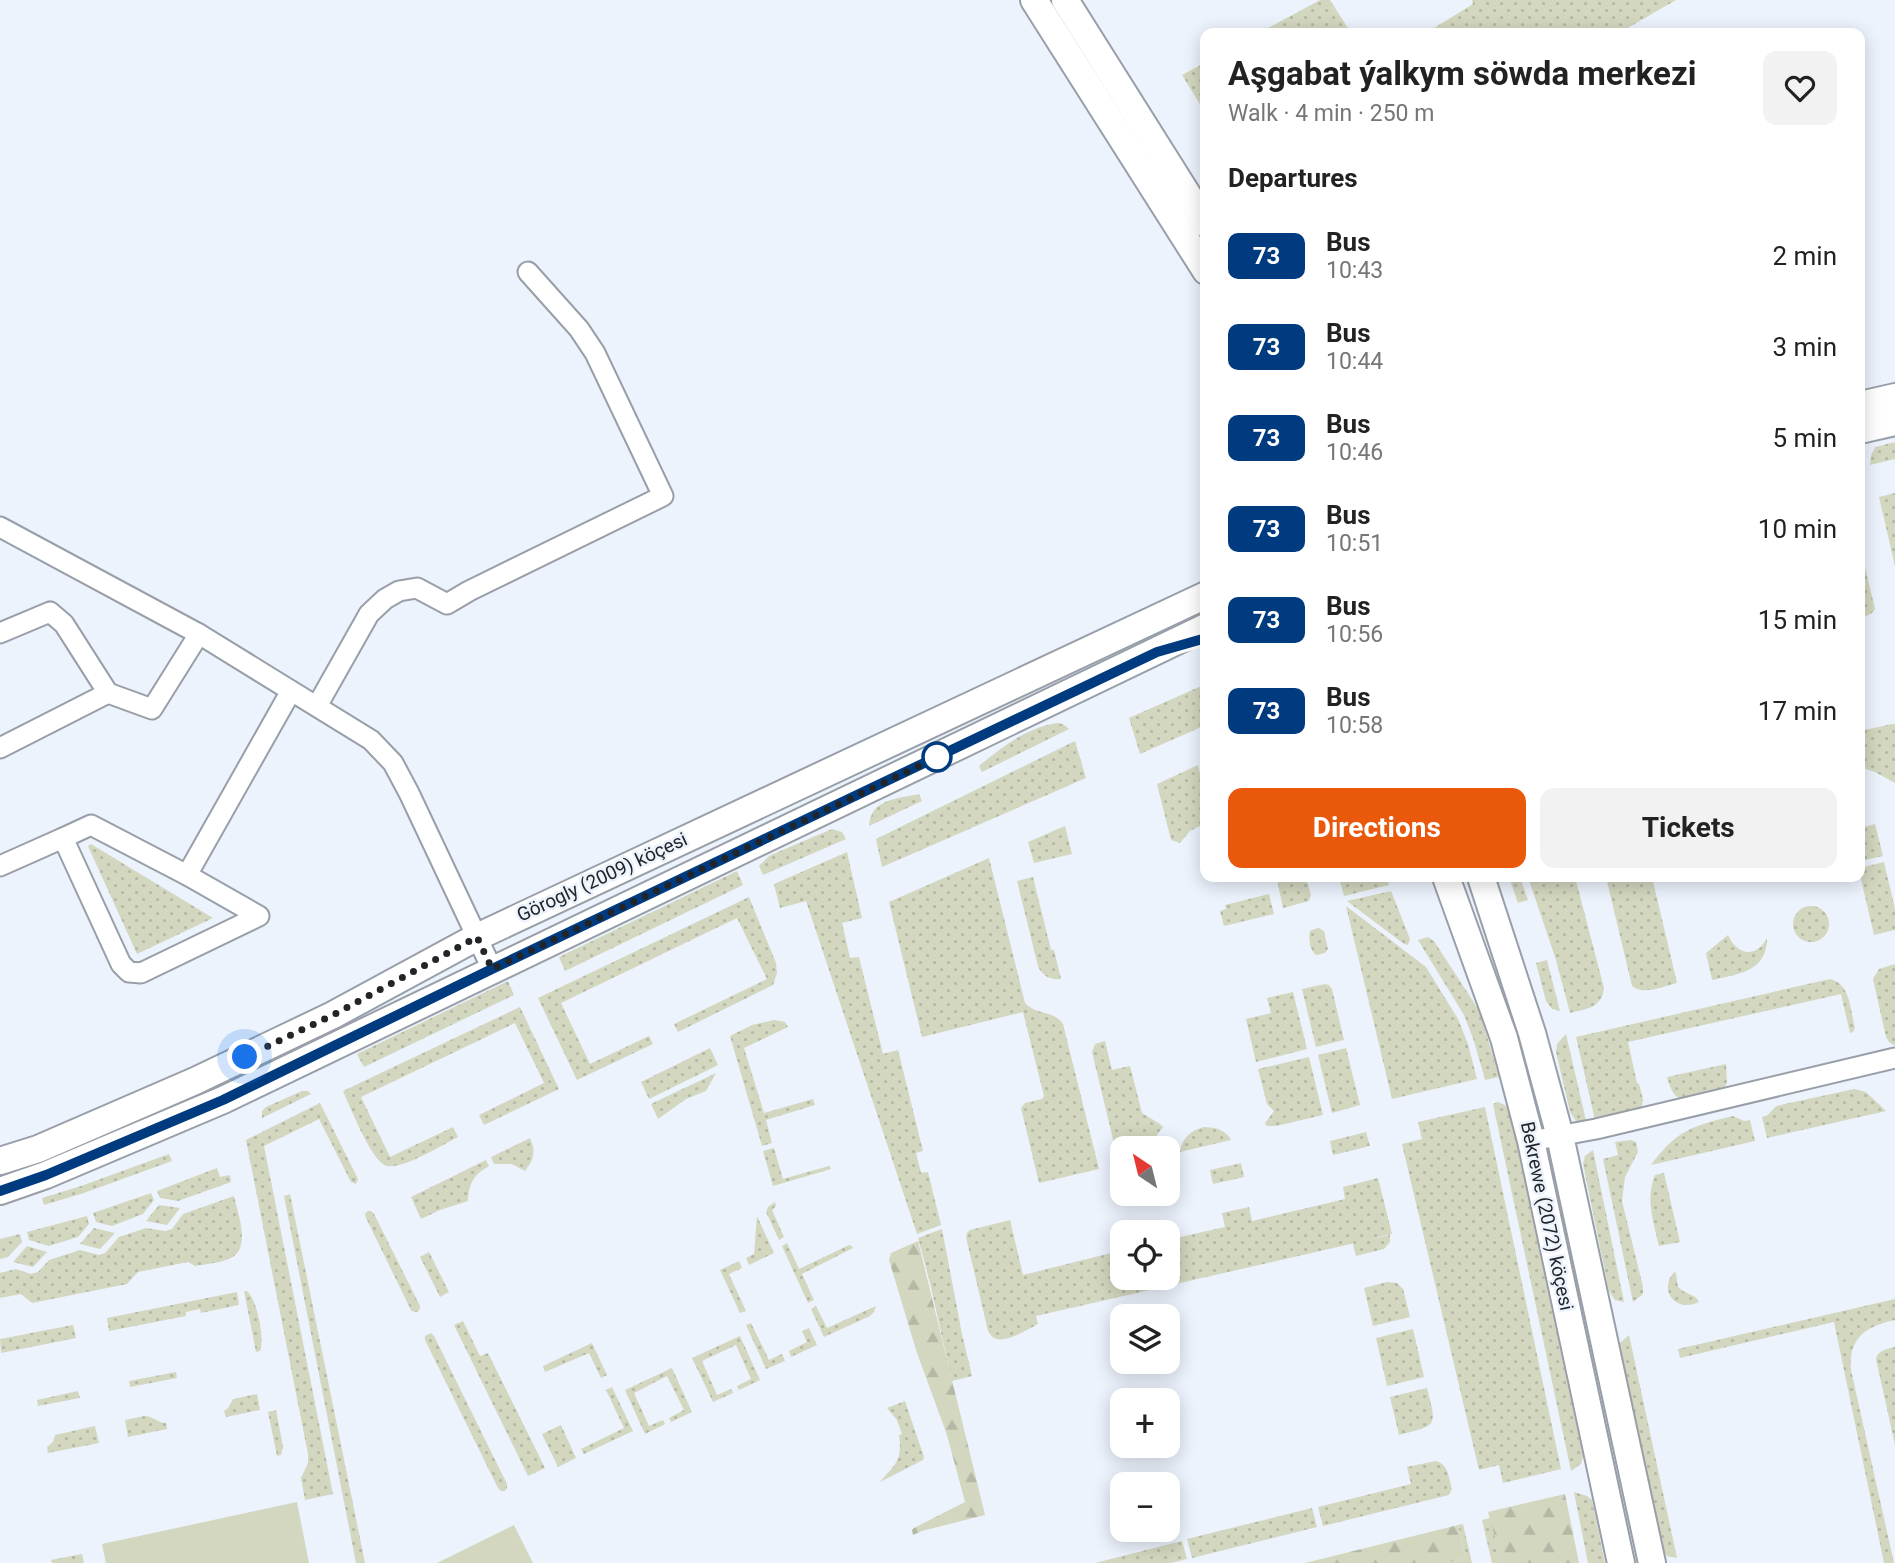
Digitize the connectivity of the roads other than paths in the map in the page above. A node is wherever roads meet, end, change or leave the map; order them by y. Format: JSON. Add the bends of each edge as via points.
{"nodes":[{"id":1,"x":1034,"y":0,"type":"edge"},
{"id":2,"x":1065,"y":0,"type":"edge"},
{"id":3,"x":1200,"y":214,"type":"edge"},
{"id":4,"x":1200,"y":262,"type":"edge"},
{"id":5,"x":528,"y":272,"type":"dead end"},
{"id":6,"x":1895,"y":397,"type":"edge"},
{"id":7,"x":1865,"y":404,"type":"edge"},
{"id":8,"x":1895,"y":422,"type":"edge"},
{"id":9,"x":1865,"y":429,"type":"edge"},
{"id":10,"x":0,"y":527,"type":"edge"},
{"id":11,"x":1200,"y":580,"type":"edge"},
{"id":12,"x":1200,"y":598,"type":"edge"},
{"id":13,"x":1143,"y":625,"type":"junction"},
{"id":14,"x":1200,"y":630,"type":"edge"},
{"id":15,"x":0,"y":633,"type":"edge"},
{"id":16,"x":199,"y":634,"type":"junction"},
{"id":17,"x":1200,"y":640,"type":"edge"},
{"id":18,"x":1157,"y":652,"type":"junction"},
{"id":19,"x":291,"y":691,"type":"junction"},
{"id":20,"x":108,"y":693,"type":"junction"},
{"id":21,"x":317,"y":706,"type":"junction"},
{"id":22,"x":0,"y":748,"type":"edge"},
{"id":23,"x":63,"y":838,"type":"junction"},
{"id":24,"x":0,"y":866,"type":"edge"},
{"id":25,"x":187,"y":875,"type":"junction"},
{"id":26,"x":1448,"y":882,"type":"edge"},
{"id":27,"x":1483,"y":882,"type":"edge"},
{"id":28,"x":477,"y":937,"type":"junction"},
{"id":29,"x":492,"y":969,"type":"junction"},
{"id":30,"x":1895,"y":1058,"type":"edge"},
{"id":31,"x":1560,"y":1136,"type":"junction"},
{"id":32,"x":1531,"y":1140,"type":"junction"},
{"id":33,"x":0,"y":1161,"type":"edge"},
{"id":34,"x":0,"y":1191,"type":"edge"},
{"id":35,"x":1621,"y":1563,"type":"edge"},
{"id":36,"x":1652,"y":1563,"type":"edge"}],
"edges":[{"from":1,"to":4,"type":"main road"},
{"from":2,"to":3,"type":"main road"},
{"from":5,"to":21,"type":"street","via":[[595,353],[663,496],[447,604],[417,588],[385,599],[369,614]]},
{"from":6,"to":7,"type":"main road"},
{"from":8,"to":9,"type":"main road"},
{"from":10,"to":16,"type":"street"},
{"from":11,"to":13,"type":"main road"},
{"from":12,"to":13,"type":"main road","name":"Görogly (2009) köçesi"},
{"from":13,"to":28,"type":"main road","name":"Görogly (2009) köçesi"},
{"from":14,"to":18,"type":"main road","name":"Görogly (2009) köçesi"},
{"from":15,"to":20,"type":"street","via":[[50,612],[64,624]]},
{"from":16,"to":19,"type":"street"},
{"from":16,"to":20,"type":"street","via":[[152,709]]},
{"from":17,"to":18,"type":"main road"},
{"from":18,"to":29,"type":"main road","name":"Görogly (2009) köçesi"},
{"from":19,"to":21,"type":"street"},
{"from":19,"to":25,"type":"street"},
{"from":20,"to":22,"type":"street"},
{"from":21,"to":28,"type":"street","via":[[371,740],[393,763]]},
{"from":23,"to":24,"type":"street"},
{"from":23,"to":25,"type":"street","via":[[91,825]]},
{"from":23,"to":25,"type":"street","via":[[121,964],[129,972],[141,973],[259,916]]},
{"from":26,"to":32,"type":"main road","name":"Bekrewe (2072) köçesi","via":[[1504,1038]]},
{"from":27,"to":31,"type":"main road","name":"Bekrewe (2072) köçesi"},
{"from":28,"to":29,"type":"street"},
{"from":28,"to":33,"type":"main road","name":"Görogly (2009) köçesi","via":[[333,1015],[195,1081]]},
{"from":29,"to":34,"type":"main road","name":"Görogly (2009) köçesi","via":[[223,1100]]},
{"from":30,"to":31,"type":"street"},
{"from":31,"to":32,"type":"street"},
{"from":31,"to":36,"type":"main road","name":"Bekrewe (2072) köçesi"},
{"from":32,"to":35,"type":"main road","name":"Bekrewe (2072) köçesi"}]}
